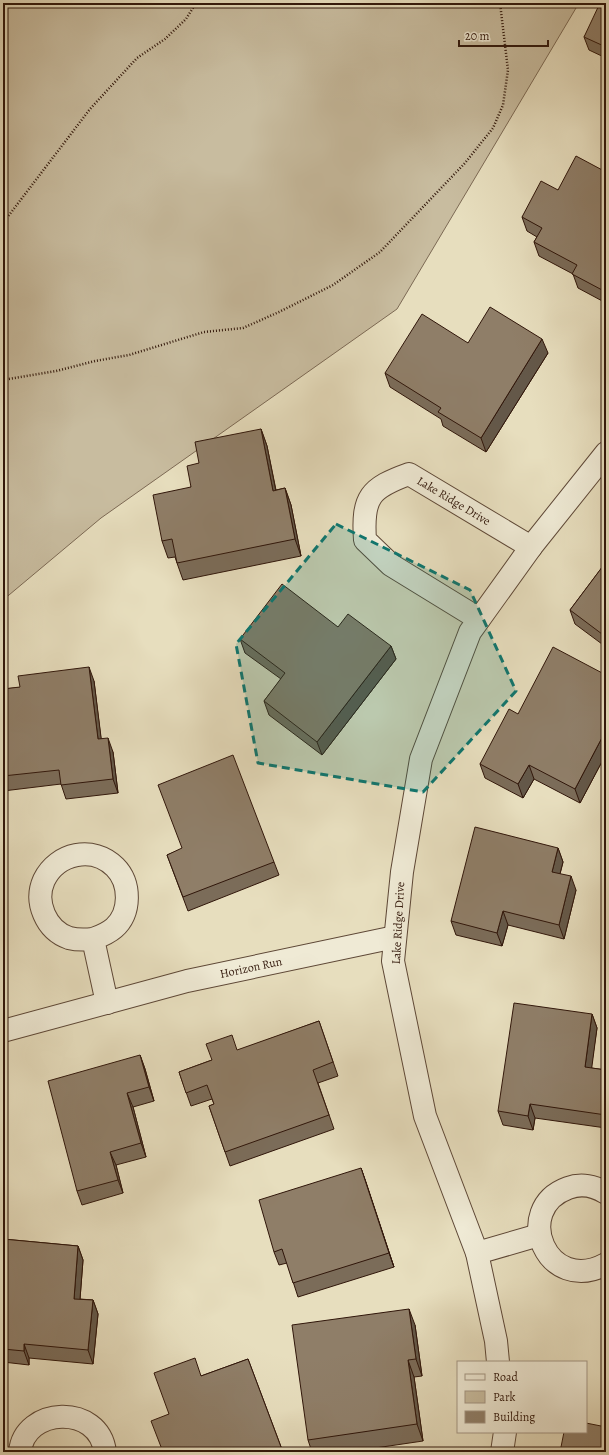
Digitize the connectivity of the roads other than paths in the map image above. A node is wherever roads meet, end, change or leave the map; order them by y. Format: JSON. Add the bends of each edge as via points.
{"nodes":[{"id":1,"x":606,"y":453,"type":"edge"},
{"id":2,"x":531,"y":547,"type":"junction"},
{"id":3,"x":479,"y":619,"type":"junction"},
{"id":4,"x":395,"y":938,"type":"junction"},
{"id":5,"x":93,"y":940,"type":"dead end"},
{"id":6,"x":107,"y":1003,"type":"junction"},
{"id":7,"x":3,"y":1031,"type":"edge"},
{"id":8,"x":606,"y":1193,"type":"edge"},
{"id":9,"x":539,"y":1235,"type":"junction"},
{"id":10,"x":477,"y":1253,"type":"junction"},
{"id":11,"x":606,"y":1264,"type":"edge"},
{"id":12,"x":498,"y":1361,"type":"edge"},
{"id":13,"x":505,"y":1433,"type":"edge"},
{"id":14,"x":20,"y":1452,"type":"edge"},
{"id":15,"x":105,"y":1452,"type":"edge"},
{"id":16,"x":502,"y":1452,"type":"edge"}],
"edges":[{"from":1,"to":2,"type":"street","name":"Lake Ridge Drive"},
{"from":2,"to":3,"type":"street","name":"Lake Ridge Drive"},
{"from":2,"to":3,"type":"street","name":"Lake Ridge Drive","via":[[409,474],[384,483],[370,496],[364,518],[365,540],[391,565]]},
{"from":3,"to":4,"type":"street","name":"Lake Ridge Drive","via":[[470,632],[421,759],[402,872]]},
{"from":4,"to":6,"type":"street","name":"Horizon Run","via":[[187,981]]},
{"from":4,"to":10,"type":"street","name":"Lake Ridge Drive","via":[[393,961],[425,1116]]},
{"from":5,"to":6,"type":"street"},
{"from":6,"to":7,"type":"street","name":"Horizon Run"},
{"from":8,"to":9,"type":"street","via":[[599,1188],[587,1186],[573,1186],[561,1190],[543,1209]]},
{"from":9,"to":10,"type":"street"},
{"from":9,"to":11,"type":"street","via":[[550,1258],[560,1266],[584,1271]]},
{"from":10,"to":12,"type":"street","name":"Lake Ridge Drive"},
{"from":13,"to":16,"type":"street"},
{"from":14,"to":15,"type":"street","via":[[29,1432],[43,1421],[61,1416],[80,1419],[93,1428],[102,1440]]}]}
